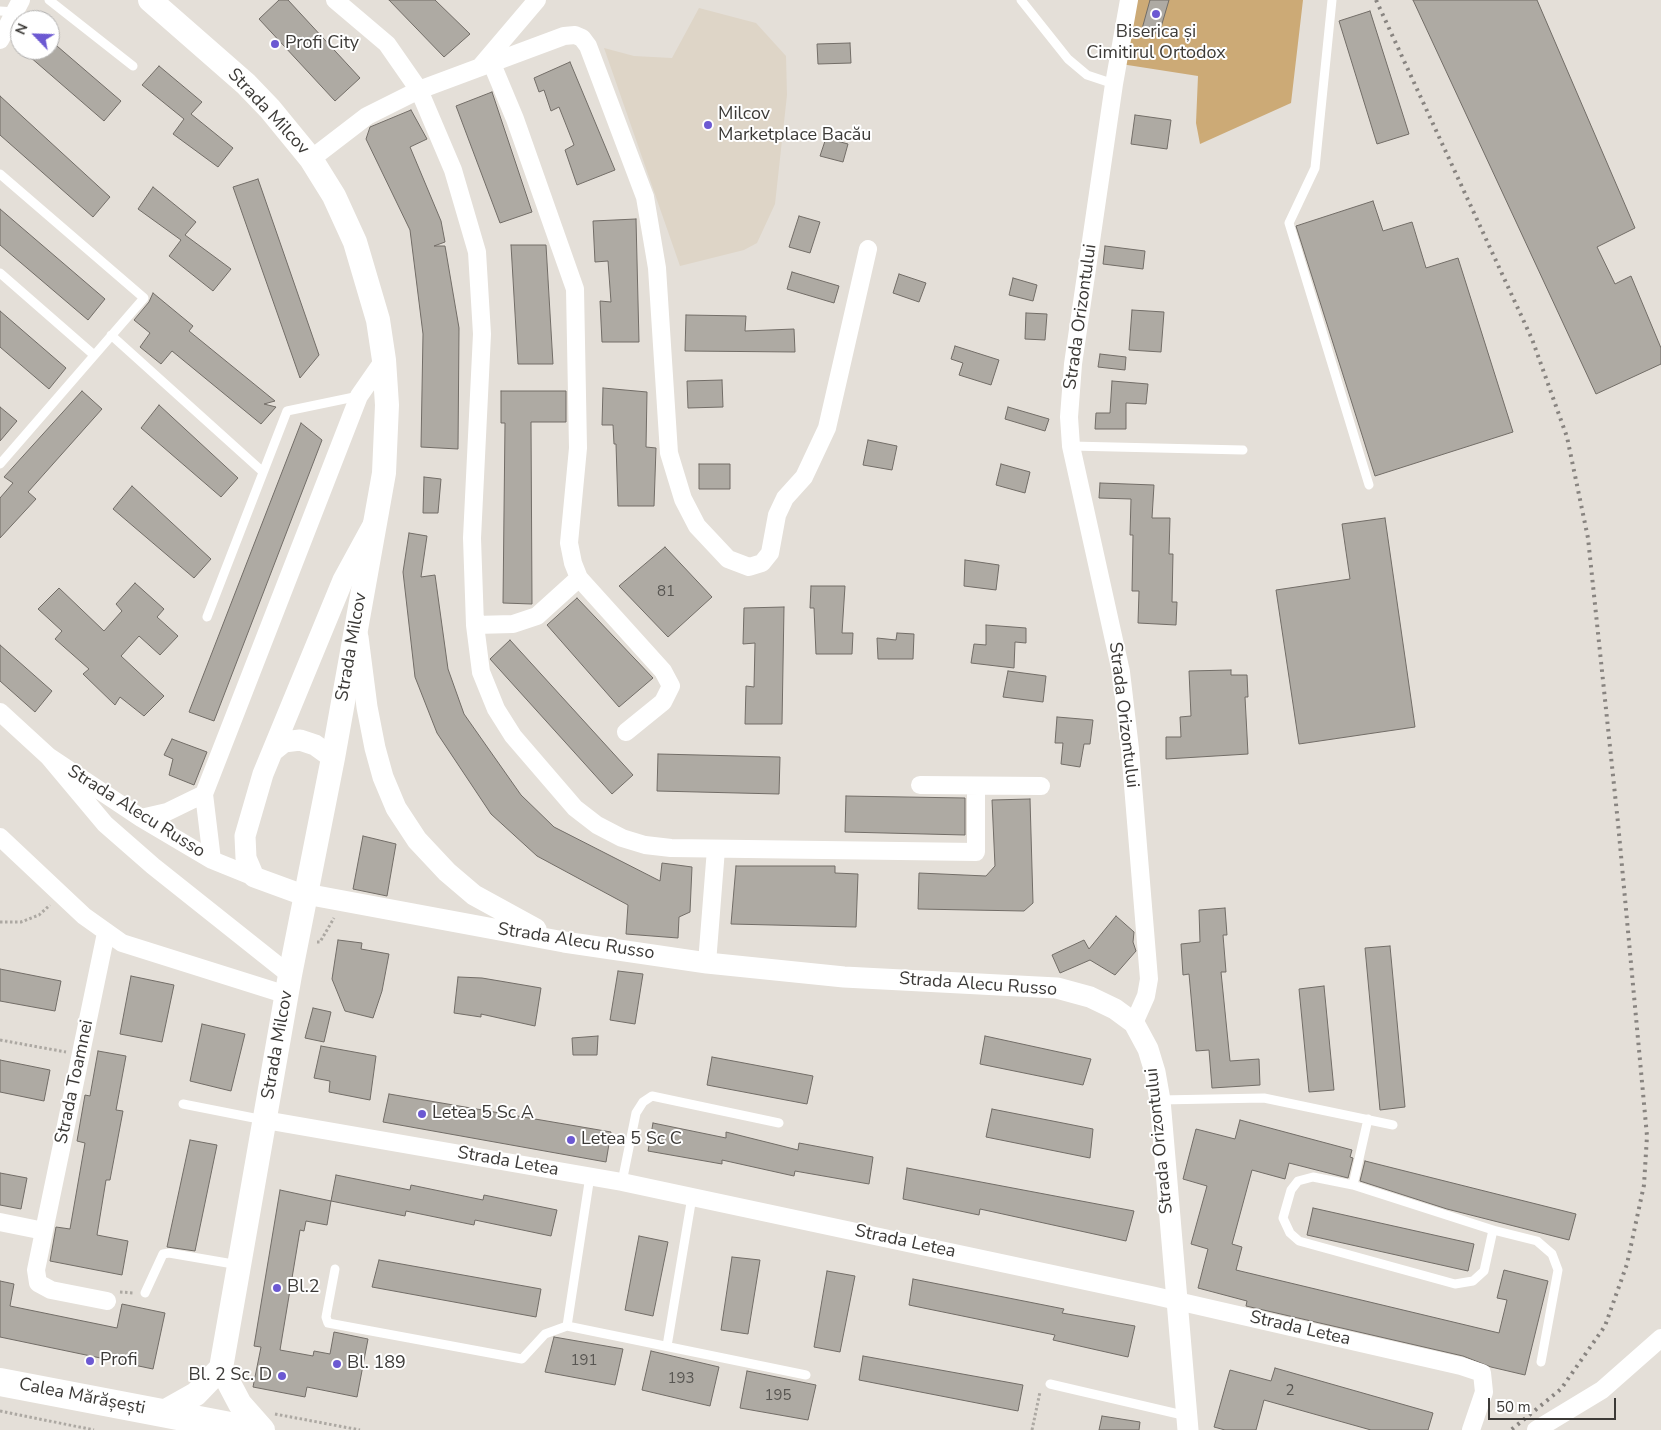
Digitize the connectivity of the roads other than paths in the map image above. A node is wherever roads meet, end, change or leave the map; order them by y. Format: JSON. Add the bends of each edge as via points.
{"nodes":[{"id":1,"x":49,"y":0,"type":"edge"},
{"id":2,"x":150,"y":0,"type":"edge"},
{"id":3,"x":334,"y":0,"type":"edge"},
{"id":4,"x":538,"y":0,"type":"edge"},
{"id":5,"x":1021,"y":0,"type":"edge"},
{"id":6,"x":1129,"y":0,"type":"edge"},
{"id":7,"x":1332,"y":0,"type":"edge"},
{"id":8,"x":12,"y":8,"type":"edge"},
{"id":9,"x":0,"y":40,"type":"edge"},
{"id":10,"x":133,"y":66,"type":"dead end"},
{"id":11,"x":485,"y":67,"type":"junction"},
{"id":12,"x":1114,"y":84,"type":"junction"},
{"id":13,"x":419,"y":90,"type":"junction"},
{"id":14,"x":311,"y":159,"type":"junction"},
{"id":15,"x":0,"y":174,"type":"edge"},
{"id":16,"x":868,"y":249,"type":"dead end"},
{"id":17,"x":0,"y":273,"type":"edge"},
{"id":18,"x":111,"y":335,"type":"junction"},
{"id":19,"x":94,"y":355,"type":"junction"},
{"id":20,"x":384,"y":360,"type":"junction"},
{"id":21,"x":360,"y":396,"type":"junction"},
{"id":22,"x":1070,"y":446,"type":"junction"},
{"id":23,"x":1243,"y":450,"type":"dead end"},
{"id":24,"x":0,"y":464,"type":"edge"},
{"id":25,"x":263,"y":472,"type":"junction"},
{"id":26,"x":1369,"y":485,"type":"dead end"},
{"id":27,"x":375,"y":522,"type":"junction"},
{"id":28,"x":579,"y":578,"type":"junction"},
{"id":29,"x":207,"y":616,"type":"dead end"},
{"id":30,"x":356,"y":622,"type":"junction"},
{"id":31,"x":475,"y":625,"type":"junction"},
{"id":32,"x":0,"y":712,"type":"edge"},
{"id":33,"x":626,"y":732,"type":"dead end"},
{"id":34,"x":274,"y":750,"type":"junction"},
{"id":35,"x":48,"y":756,"type":"junction"},
{"id":36,"x":333,"y":758,"type":"junction"},
{"id":37,"x":920,"y":786,"type":"dead end"},
{"id":38,"x":976,"y":786,"type":"junction"},
{"id":39,"x":1041,"y":786,"type":"dead end"},
{"id":40,"x":204,"y":794,"type":"junction"},
{"id":41,"x":141,"y":818,"type":"junction"},
{"id":42,"x":0,"y":837,"type":"edge"},
{"id":43,"x":716,"y":849,"type":"junction"},
{"id":44,"x":212,"y":860,"type":"junction"},
{"id":45,"x":254,"y":877,"type":"junction"},
{"id":46,"x":106,"y":933,"type":"junction"},
{"id":47,"x":564,"y":942,"type":"junction"},
{"id":48,"x":707,"y":963,"type":"junction"},
{"id":49,"x":290,"y":975,"type":"junction"},
{"id":50,"x":1134,"y":1023,"type":"junction"},
{"id":51,"x":1160,"y":1100,"type":"junction"},
{"id":52,"x":183,"y":1104,"type":"dead end"},
{"id":53,"x":1368,"y":1119,"type":"junction"},
{"id":54,"x":265,"y":1120,"type":"junction"},
{"id":55,"x":779,"y":1123,"type":"dead end"},
{"id":56,"x":1393,"y":1125,"type":"dead end"},
{"id":57,"x":590,"y":1176,"type":"junction"},
{"id":58,"x":622,"y":1182,"type":"junction"},
{"id":59,"x":1353,"y":1185,"type":"junction"},
{"id":60,"x":692,"y":1197,"type":"junction"},
{"id":61,"x":0,"y":1222,"type":"edge"},
{"id":62,"x":1493,"y":1230,"type":"junction"},
{"id":63,"x":44,"y":1231,"type":"junction"},
{"id":64,"x":240,"y":1265,"type":"junction"},
{"id":65,"x":335,"y":1269,"type":"dead end"},
{"id":66,"x":145,"y":1293,"type":"dead end"},
{"id":67,"x":107,"y":1301,"type":"dead end"},
{"id":68,"x":1176,"y":1301,"type":"junction"},
{"id":69,"x":567,"y":1326,"type":"junction"},
{"id":70,"x":1661,"y":1338,"type":"edge"},
{"id":71,"x":666,"y":1346,"type":"junction"},
{"id":72,"x":1541,"y":1362,"type":"dead end"},
{"id":73,"x":221,"y":1368,"type":"junction"},
{"id":74,"x":806,"y":1375,"type":"dead end"},
{"id":75,"x":0,"y":1382,"type":"edge"},
{"id":76,"x":1050,"y":1384,"type":"road end"},
{"id":77,"x":169,"y":1421,"type":"edge"},
{"id":78,"x":1187,"y":1423,"type":"edge"},
{"id":79,"x":251,"y":1430,"type":"edge"},
{"id":80,"x":263,"y":1430,"type":"edge"},
{"id":81,"x":1472,"y":1430,"type":"edge"},
{"id":82,"x":1536,"y":1430,"type":"edge"}],
"edges":[{"from":1,"to":10,"type":"lane"},
{"from":2,"to":14,"type":"main road","name":"Strada Milcov","via":[[246,84],[293,134]]},
{"from":3,"to":13,"type":"street","via":[[387,44]]},
{"from":4,"to":11,"type":"street"},
{"from":5,"to":12,"type":"lane","via":[[1068,59],[1087,75]]},
{"from":6,"to":12,"type":"street","name":"Strada Orizontului"},
{"from":7,"to":26,"type":"lane","via":[[1315,168],[1289,223]]},
{"from":8,"to":9,"type":"street"},
{"from":11,"to":13,"type":"street"},
{"from":11,"to":16,"type":"street","via":[[564,36],[582,38],[588,46],[645,197],[657,268],[669,453],[697,526],[738,564],[749,567],[762,562],[770,553],[785,498],[804,477],[827,428]]},
{"from":11,"to":28,"type":"street","via":[[515,119],[575,289],[578,448],[569,543]]},
{"from":12,"to":22,"type":"street","name":"Strada Orizontului","via":[[1073,364]]},
{"from":13,"to":14,"type":"street","via":[[367,116]]},
{"from":13,"to":31,"type":"street","via":[[453,170],[477,252],[482,334],[472,538]]},
{"from":14,"to":20,"type":"main road","name":"Strada Milcov","via":[[334,196],[355,242],[378,320]]},
{"from":15,"to":18,"type":"lane","via":[[144,298]]},
{"from":17,"to":19,"type":"lane"},
{"from":18,"to":19,"type":"lane"},
{"from":18,"to":25,"type":"lane"},
{"from":19,"to":24,"type":"lane"},
{"from":20,"to":21,"type":"street"},
{"from":20,"to":27,"type":"main road","name":"Strada Milcov","via":[[384,474]]},
{"from":21,"to":25,"type":"lane","via":[[287,411]]},
{"from":21,"to":40,"type":"street"},
{"from":22,"to":23,"type":"lane"},
{"from":22,"to":50,"type":"street","name":"Strada Orizontului","via":[[1121,672],[1130,749],[1149,979],[1146,996]]},
{"from":25,"to":29,"type":"lane"},
{"from":27,"to":30,"type":"main road","name":"Strada Milcov"},
{"from":27,"to":34,"type":"street","via":[[343,580]]},
{"from":28,"to":31,"type":"street","via":[[537,616],[513,624]]},
{"from":28,"to":33,"type":"street","via":[[663,671],[671,686],[663,702]]},
{"from":30,"to":36,"type":"main road","name":"Strada Milcov"},
{"from":30,"to":47,"type":"street","via":[[366,707],[383,777],[417,840],[474,895],[520,922]]},
{"from":31,"to":43,"type":"street","via":[[481,672],[496,708],[513,736],[574,808],[622,838],[671,848]]},
{"from":32,"to":35,"type":"street","name":"Strada Alecu Russo"},
{"from":34,"to":36,"type":"street","via":[[284,742],[300,740],[315,744]]},
{"from":34,"to":45,"type":"street","via":[[263,774],[245,836],[246,858]]},
{"from":35,"to":41,"type":"street","name":"Strada Alecu Russo"},
{"from":35,"to":49,"type":"street","name":"Strada Alecu Russo","via":[[105,824]]},
{"from":36,"to":49,"type":"main road","name":"Strada Milcov"},
{"from":37,"to":38,"type":"street"},
{"from":38,"to":39,"type":"street"},
{"from":38,"to":43,"type":"street","via":[[976,852]]},
{"from":40,"to":41,"type":"street","via":[[167,812]]},
{"from":40,"to":44,"type":"street"},
{"from":41,"to":44,"type":"street","name":"Strada Alecu Russo"},
{"from":42,"to":46,"type":"street"},
{"from":43,"to":48,"type":"street"},
{"from":44,"to":45,"type":"street","name":"Strada Alecu Russo"},
{"from":45,"to":47,"type":"street","name":"Strada Alecu Russo","via":[[295,892]]},
{"from":46,"to":49,"type":"street","via":[[140,950]]},
{"from":46,"to":63,"type":"street","name":"Strada Toamnei"},
{"from":47,"to":48,"type":"street","name":"Strada Alecu Russo"},
{"from":48,"to":50,"type":"street","name":"Strada Alecu Russo","via":[[844,977],[1057,988],[1090,997]]},
{"from":49,"to":54,"type":"main road","name":"Strada Milcov"},
{"from":50,"to":51,"type":"street","name":"Strada Orizontului","via":[[1148,1049]]},
{"from":51,"to":53,"type":"lane","via":[[1264,1098]]},
{"from":51,"to":68,"type":"street","name":"Strada Orizontului"},
{"from":52,"to":54,"type":"lane"},
{"from":53,"to":56,"type":"lane"},
{"from":53,"to":59,"type":"lane"},
{"from":54,"to":57,"type":"street","name":"Strada Letea"},
{"from":54,"to":64,"type":"main road","name":"Strada Milcov"},
{"from":55,"to":58,"type":"lane","via":[[652,1096],[636,1113]]},
{"from":57,"to":58,"type":"street","name":"Strada Letea"},
{"from":57,"to":69,"type":"lane"},
{"from":58,"to":60,"type":"street","name":"Strada Letea"},
{"from":59,"to":62,"type":"lane"},
{"from":59,"to":62,"type":"lane","via":[[1313,1177],[1298,1181],[1291,1190],[1284,1218],[1290,1233],[1299,1241],[1455,1284],[1473,1281],[1484,1271]]},
{"from":60,"to":68,"type":"street","name":"Strada Letea"},
{"from":60,"to":71,"type":"lane"},
{"from":61,"to":63,"type":"street"},
{"from":62,"to":72,"type":"lane","via":[[1537,1241],[1552,1254],[1558,1270]]},
{"from":63,"to":67,"type":"street","name":"Strada Toamnei","via":[[36,1270],[38,1284],[51,1290]]},
{"from":64,"to":66,"type":"lane","via":[[163,1254]]},
{"from":64,"to":73,"type":"main road","name":"Strada Milcov"},
{"from":65,"to":69,"type":"lane","via":[[326,1317],[328,1323],[522,1359],[545,1334]]},
{"from":68,"to":78,"type":"street","name":"Strada Orizontului"},
{"from":68,"to":81,"type":"street","name":"Strada Letea","via":[[1482,1373],[1484,1392]]},
{"from":69,"to":71,"type":"lane"},
{"from":70,"to":82,"type":"street","via":[[1602,1390]]},
{"from":71,"to":74,"type":"lane"},
{"from":73,"to":77,"type":"main road"},
{"from":73,"to":80,"type":"main road","via":[[240,1404]]},
{"from":75,"to":77,"type":"main road","name":"Calea Mărășești"},
{"from":76,"to":78,"type":"lane"},
{"from":77,"to":79,"type":"main road","name":"Calea Mărășești"}]}
